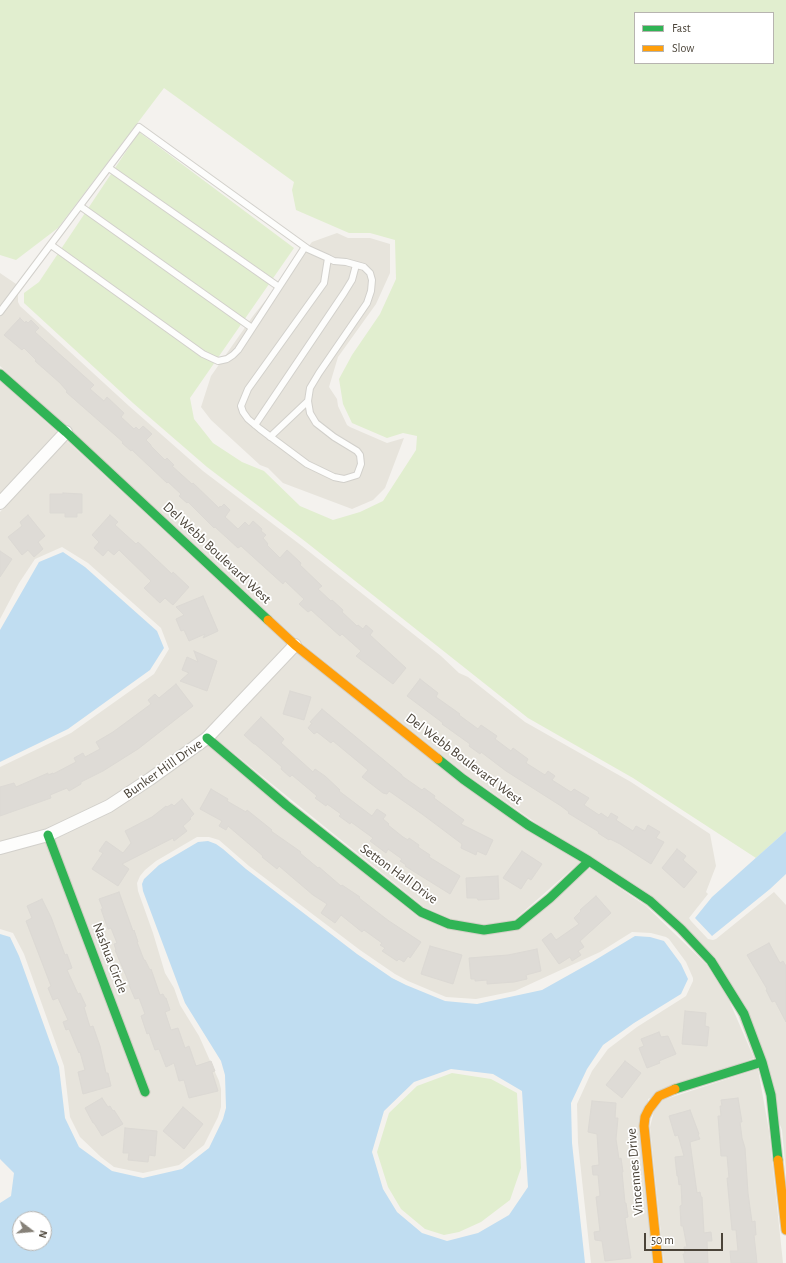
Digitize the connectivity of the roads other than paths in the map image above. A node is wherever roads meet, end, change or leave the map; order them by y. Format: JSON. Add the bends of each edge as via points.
{"nodes":[{"id":1,"x":109,"y":168,"type":"junction"},
{"id":2,"x":80,"y":206,"type":"junction"},
{"id":3,"x":51,"y":245,"type":"junction"},
{"id":4,"x":305,"y":247,"type":"junction"},
{"id":5,"x":328,"y":258,"type":"junction"},
{"id":6,"x":356,"y":265,"type":"junction"},
{"id":7,"x":279,"y":287,"type":"junction"},
{"id":8,"x":0,"y":312,"type":"edge"},
{"id":9,"x":252,"y":328,"type":"junction"},
{"id":10,"x":0,"y":374,"type":"edge"},
{"id":11,"x":308,"y":401,"type":"junction"},
{"id":12,"x":255,"y":425,"type":"junction"},
{"id":13,"x":66,"y":432,"type":"junction"},
{"id":14,"x":270,"y":437,"type":"junction"},
{"id":15,"x":0,"y":503,"type":"edge"},
{"id":16,"x":295,"y":644,"type":"junction"},
{"id":17,"x":207,"y":738,"type":"junction"},
{"id":18,"x":48,"y":835,"type":"junction"},
{"id":19,"x":0,"y":848,"type":"edge"},
{"id":20,"x":589,"y":861,"type":"junction"},
{"id":21,"x":762,"y":1062,"type":"junction"},
{"id":22,"x":145,"y":1092,"type":"dead end"},
{"id":23,"x":786,"y":1230,"type":"edge"},
{"id":24,"x":658,"y":1263,"type":"edge"}],
"edges":[{"from":1,"to":2,"type":"lane"},
{"from":1,"to":4,"type":"lane","via":[[139,127]]},
{"from":1,"to":7,"type":"lane"},
{"from":2,"to":3,"type":"lane"},
{"from":2,"to":9,"type":"lane"},
{"from":3,"to":8,"type":"lane"},
{"from":3,"to":9,"type":"lane","via":[[212,359],[223,361],[233,355]]},
{"from":4,"to":5,"type":"lane"},
{"from":4,"to":7,"type":"lane"},
{"from":5,"to":6,"type":"lane"},
{"from":5,"to":12,"type":"lane","via":[[324,283],[243,399],[243,412]]},
{"from":6,"to":11,"type":"lane","via":[[364,267],[372,280],[367,304],[318,373],[310,388]]},
{"from":6,"to":12,"type":"lane","via":[[352,280],[344,294]]},
{"from":7,"to":9,"type":"lane"},
{"from":10,"to":13,"type":"street","name":"Del Webb Boulevard West"},
{"from":11,"to":14,"type":"lane"},
{"from":11,"to":14,"type":"lane","via":[[310,413],[316,423],[360,455],[361,464],[357,475],[344,479],[334,477],[307,464]]},
{"from":12,"to":14,"type":"lane"},
{"from":13,"to":15,"type":"street"},
{"from":13,"to":16,"type":"street","name":"Del Webb Boulevard West"},
{"from":16,"to":17,"type":"street","name":"Bunker Hill Drive"},
{"from":16,"to":20,"type":"street","name":"Del Webb Boulevard West","via":[[463,779],[528,825]]},
{"from":17,"to":18,"type":"street","name":"Bunker Hill Drive","via":[[109,806]]},
{"from":17,"to":20,"type":"street","name":"Setton Hall Drive","via":[[286,806],[421,912],[449,924],[484,930],[517,925]]},
{"from":18,"to":19,"type":"street","name":"Bunker Hill Drive"},
{"from":18,"to":22,"type":"street","name":"Nashua Circle"},
{"from":20,"to":21,"type":"street","name":"Del Webb Boulevard West","via":[[650,901],[711,961],[744,1014]]},
{"from":21,"to":23,"type":"street","name":"Del Webb Boulevard West","via":[[771,1095]]},
{"from":21,"to":24,"type":"street","name":"Vincennes Drive","via":[[666,1092],[659,1096],[649,1109],[645,1117],[644,1142]]}]}
